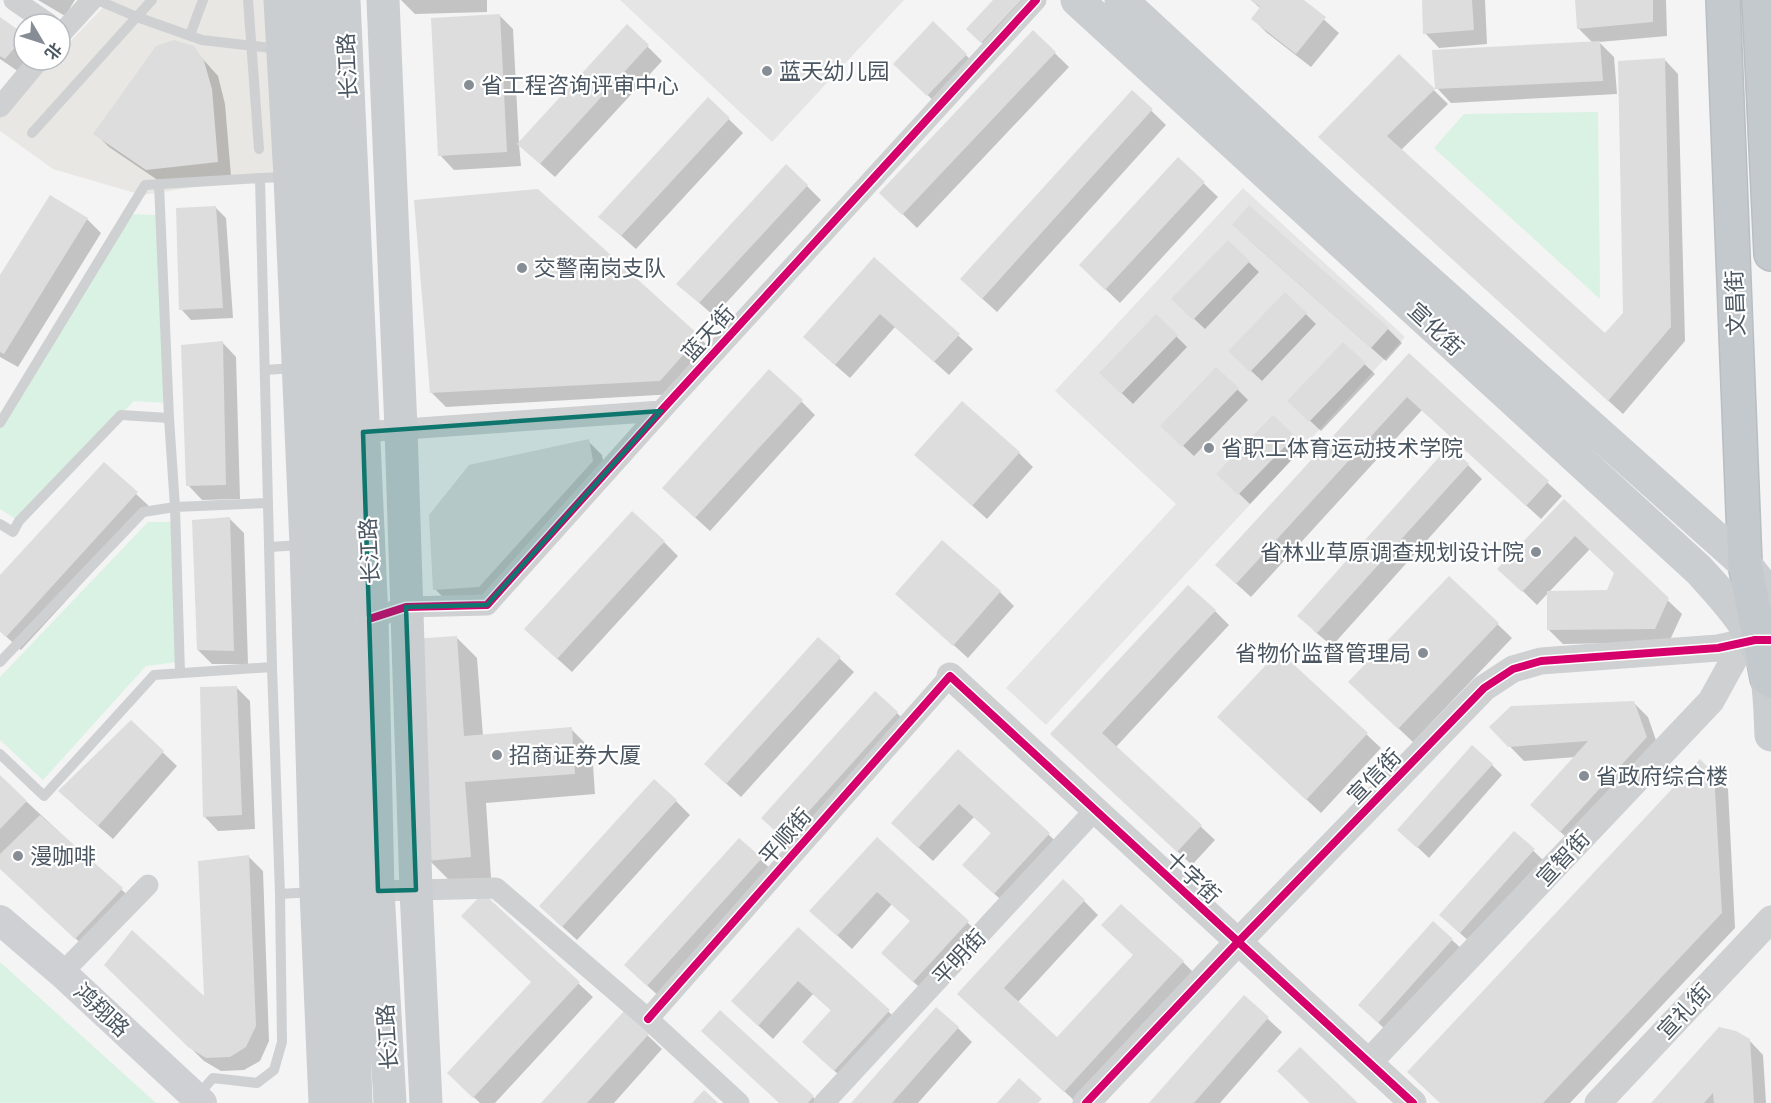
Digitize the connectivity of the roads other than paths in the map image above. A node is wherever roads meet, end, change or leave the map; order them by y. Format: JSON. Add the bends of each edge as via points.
{"nodes":[{"id":1,"x":14,"y":0,"type":"edge"},
{"id":2,"x":92,"y":0,"type":"edge"},
{"id":3,"x":97,"y":0,"type":"edge"},
{"id":4,"x":152,"y":0,"type":"edge"},
{"id":5,"x":203,"y":0,"type":"edge"},
{"id":6,"x":248,"y":0,"type":"edge"},
{"id":7,"x":280,"y":0,"type":"edge"},
{"id":8,"x":313,"y":0,"type":"edge"},
{"id":9,"x":344,"y":0,"type":"edge"},
{"id":10,"x":383,"y":0,"type":"edge"},
{"id":11,"x":1036,"y":0,"type":"edge"},
{"id":12,"x":1077,"y":0,"type":"edge"},
{"id":13,"x":1121,"y":0,"type":"edge"},
{"id":14,"x":1723,"y":0,"type":"edge"},
{"id":15,"x":1760,"y":0,"type":"edge"},
{"id":16,"x":31,"y":12,"type":"edge"},
{"id":17,"x":137,"y":17,"type":"junction"},
{"id":18,"x":72,"y":18,"type":"edge"},
{"id":19,"x":190,"y":35,"type":"junction"},
{"id":20,"x":289,"y":49,"type":"junction"},
{"id":21,"x":29,"y":72,"type":"edge"},
{"id":22,"x":0,"y":107,"type":"edge"},
{"id":23,"x":32,"y":133,"type":"dead end"},
{"id":24,"x":259,"y":149,"type":"dead end"},
{"id":25,"x":297,"y":177,"type":"junction"},
{"id":26,"x":159,"y":184,"type":"junction"},
{"id":27,"x":1771,"y":254,"type":"edge"},
{"id":28,"x":314,"y":366,"type":"junction"},
{"id":29,"x":265,"y":370,"type":"junction"},
{"id":30,"x":661,"y":411,"type":"junction"},
{"id":31,"x":169,"y":418,"type":"junction"},
{"id":32,"x":0,"y":423,"type":"edge"},
{"id":33,"x":401,"y":429,"type":"junction"},
{"id":34,"x":363,"y":432,"type":"junction"},
{"id":35,"x":268,"y":503,"type":"junction"},
{"id":36,"x":175,"y":507,"type":"junction"},
{"id":37,"x":0,"y":524,"type":"edge"},
{"id":38,"x":321,"y":544,"type":"junction"},
{"id":39,"x":269,"y":547,"type":"junction"},
{"id":40,"x":1758,"y":573,"type":"edge"},
{"id":41,"x":1771,"y":597,"type":"edge"},
{"id":42,"x":406,"y":607,"type":"junction"},
{"id":43,"x":372,"y":618,"type":"junction"},
{"id":44,"x":1757,"y":641,"type":"edge"},
{"id":45,"x":0,"y":662,"type":"edge"},
{"id":46,"x":272,"y":667,"type":"junction"},
{"id":47,"x":180,"y":673,"type":"junction"},
{"id":48,"x":950,"y":676,"type":"joint"},
{"id":49,"x":1769,"y":679,"type":"edge"},
{"id":50,"x":1771,"y":735,"type":"edge"},
{"id":51,"x":0,"y":754,"type":"edge"},
{"id":52,"x":1095,"y":810,"type":"junction"},
{"id":53,"x":148,"y":885,"type":"dead end"},
{"id":54,"x":416,"y":890,"type":"junction"},
{"id":55,"x":342,"y":891,"type":"junction"},
{"id":56,"x":280,"y":894,"type":"junction"},
{"id":57,"x":1771,"y":919,"type":"edge"},
{"id":58,"x":0,"y":920,"type":"edge"},
{"id":59,"x":1238,"y":942,"type":"junction"},
{"id":60,"x":62,"y":973,"type":"junction"},
{"id":61,"x":648,"y":1019,"type":"junction"},
{"id":62,"x":1369,"y":1062,"type":"junction"},
{"id":63,"x":199,"y":1100,"type":"edge"},
{"id":64,"x":325,"y":1103,"type":"edge"},
{"id":65,"x":356,"y":1103,"type":"edge"},
{"id":66,"x":390,"y":1103,"type":"edge"},
{"id":67,"x":426,"y":1103,"type":"edge"},
{"id":68,"x":740,"y":1103,"type":"edge"},
{"id":69,"x":824,"y":1103,"type":"edge"},
{"id":70,"x":1086,"y":1103,"type":"edge"},
{"id":71,"x":1413,"y":1103,"type":"edge"},
{"id":72,"x":1598,"y":1103,"type":"edge"}],
"edges":[{"from":1,"to":16,"type":"street"},
{"from":2,"to":18,"type":"street"},
{"from":3,"to":17,"type":"lane"},
{"from":4,"to":17,"type":"lane"},
{"from":5,"to":19,"type":"lane"},
{"from":6,"to":20,"type":"lane"},
{"from":7,"to":20,"type":"main road"},
{"from":8,"to":20,"type":"main road","name":"长江路"},
{"from":9,"to":34,"type":"main road","name":"长江路"},
{"from":10,"to":33,"type":"main road"},
{"from":11,"to":30,"type":"street","name":"蓝天街"},
{"from":12,"to":44,"type":"main road","name":"宣化街","via":[[1699,570]]},
{"from":13,"to":40,"type":"main road","name":"宣化街","via":[[1342,205]]},
{"from":14,"to":40,"type":"highway","name":"文昌街"},
{"from":15,"to":27,"type":"highway"},
{"from":17,"to":19,"type":"lane"},
{"from":17,"to":23,"type":"lane"},
{"from":19,"to":20,"type":"lane","via":[[202,40]]},
{"from":20,"to":24,"type":"lane"},
{"from":20,"to":25,"type":"main road"},
{"from":21,"to":22,"type":"street"},
{"from":25,"to":26,"type":"lane"},
{"from":25,"to":28,"type":"main road"},
{"from":25,"to":29,"type":"lane"},
{"from":26,"to":31,"type":"lane"},
{"from":26,"to":32,"type":"lane","via":[[145,185]]},
{"from":28,"to":29,"type":"lane"},
{"from":28,"to":38,"type":"main road"},
{"from":29,"to":35,"type":"lane"},
{"from":30,"to":33,"type":"street"},
{"from":30,"to":42,"type":"street","name":"蓝天街","via":[[487,605]]},
{"from":31,"to":36,"type":"lane"},
{"from":31,"to":37,"type":"lane","via":[[121,415],[19,520],[13,532]]},
{"from":33,"to":34,"type":"street"},
{"from":33,"to":42,"type":"main road"},
{"from":34,"to":43,"type":"main road","name":"长江路"},
{"from":35,"to":36,"type":"lane"},
{"from":35,"to":39,"type":"lane"},
{"from":36,"to":45,"type":"lane","via":[[143,512]]},
{"from":36,"to":47,"type":"lane"},
{"from":38,"to":39,"type":"lane"},
{"from":38,"to":55,"type":"main road"},
{"from":39,"to":46,"type":"lane"},
{"from":40,"to":41,"type":"main road"},
{"from":40,"to":44,"type":"highway","name":"文昌街"},
{"from":42,"to":43,"type":"street","name":"蓝天街"},
{"from":42,"to":54,"type":"main road"},
{"from":43,"to":55,"type":"main road","name":"长江路"},
{"from":44,"to":49,"type":"highway","name":"文昌街"},
{"from":44,"to":59,"type":"street","name":"宣信街","via":[[1718,648],[1541,661],[1512,669],[1484,688]]},
{"from":44,"to":62,"type":"street","name":"宣智街","via":[[1712,701]]},
{"from":46,"to":47,"type":"lane"},
{"from":46,"to":56,"type":"lane"},
{"from":47,"to":51,"type":"lane","via":[[154,675],[44,796]]},
{"from":48,"to":52,"type":"street","name":"十字街"},
{"from":48,"to":61,"type":"street","name":"平顺街"},
{"from":49,"to":50,"type":"main road"},
{"from":52,"to":59,"type":"street","name":"十字街"},
{"from":52,"to":69,"type":"street","name":"平明街"},
{"from":53,"to":60,"type":"street"},
{"from":54,"to":55,"type":"street"},
{"from":54,"to":61,"type":"street","via":[[496,888]]},
{"from":54,"to":67,"type":"main road"},
{"from":55,"to":56,"type":"lane"},
{"from":55,"to":64,"type":"main road"},
{"from":55,"to":65,"type":"main road","name":"长江路"},
{"from":55,"to":66,"type":"main road","name":"长江路"},
{"from":56,"to":63,"type":"lane","via":[[282,1041],[274,1070],[257,1083],[213,1078]]},
{"from":57,"to":72,"type":"street","name":"宣礼街"},
{"from":58,"to":60,"type":"main road","name":"鸿翔路"},
{"from":59,"to":62,"type":"street","name":"十字街"},
{"from":59,"to":70,"type":"street","name":"宣信街"},
{"from":60,"to":63,"type":"main road","name":"鸿翔路"},
{"from":61,"to":68,"type":"street"},
{"from":62,"to":71,"type":"street","name":"十字街"}]}
